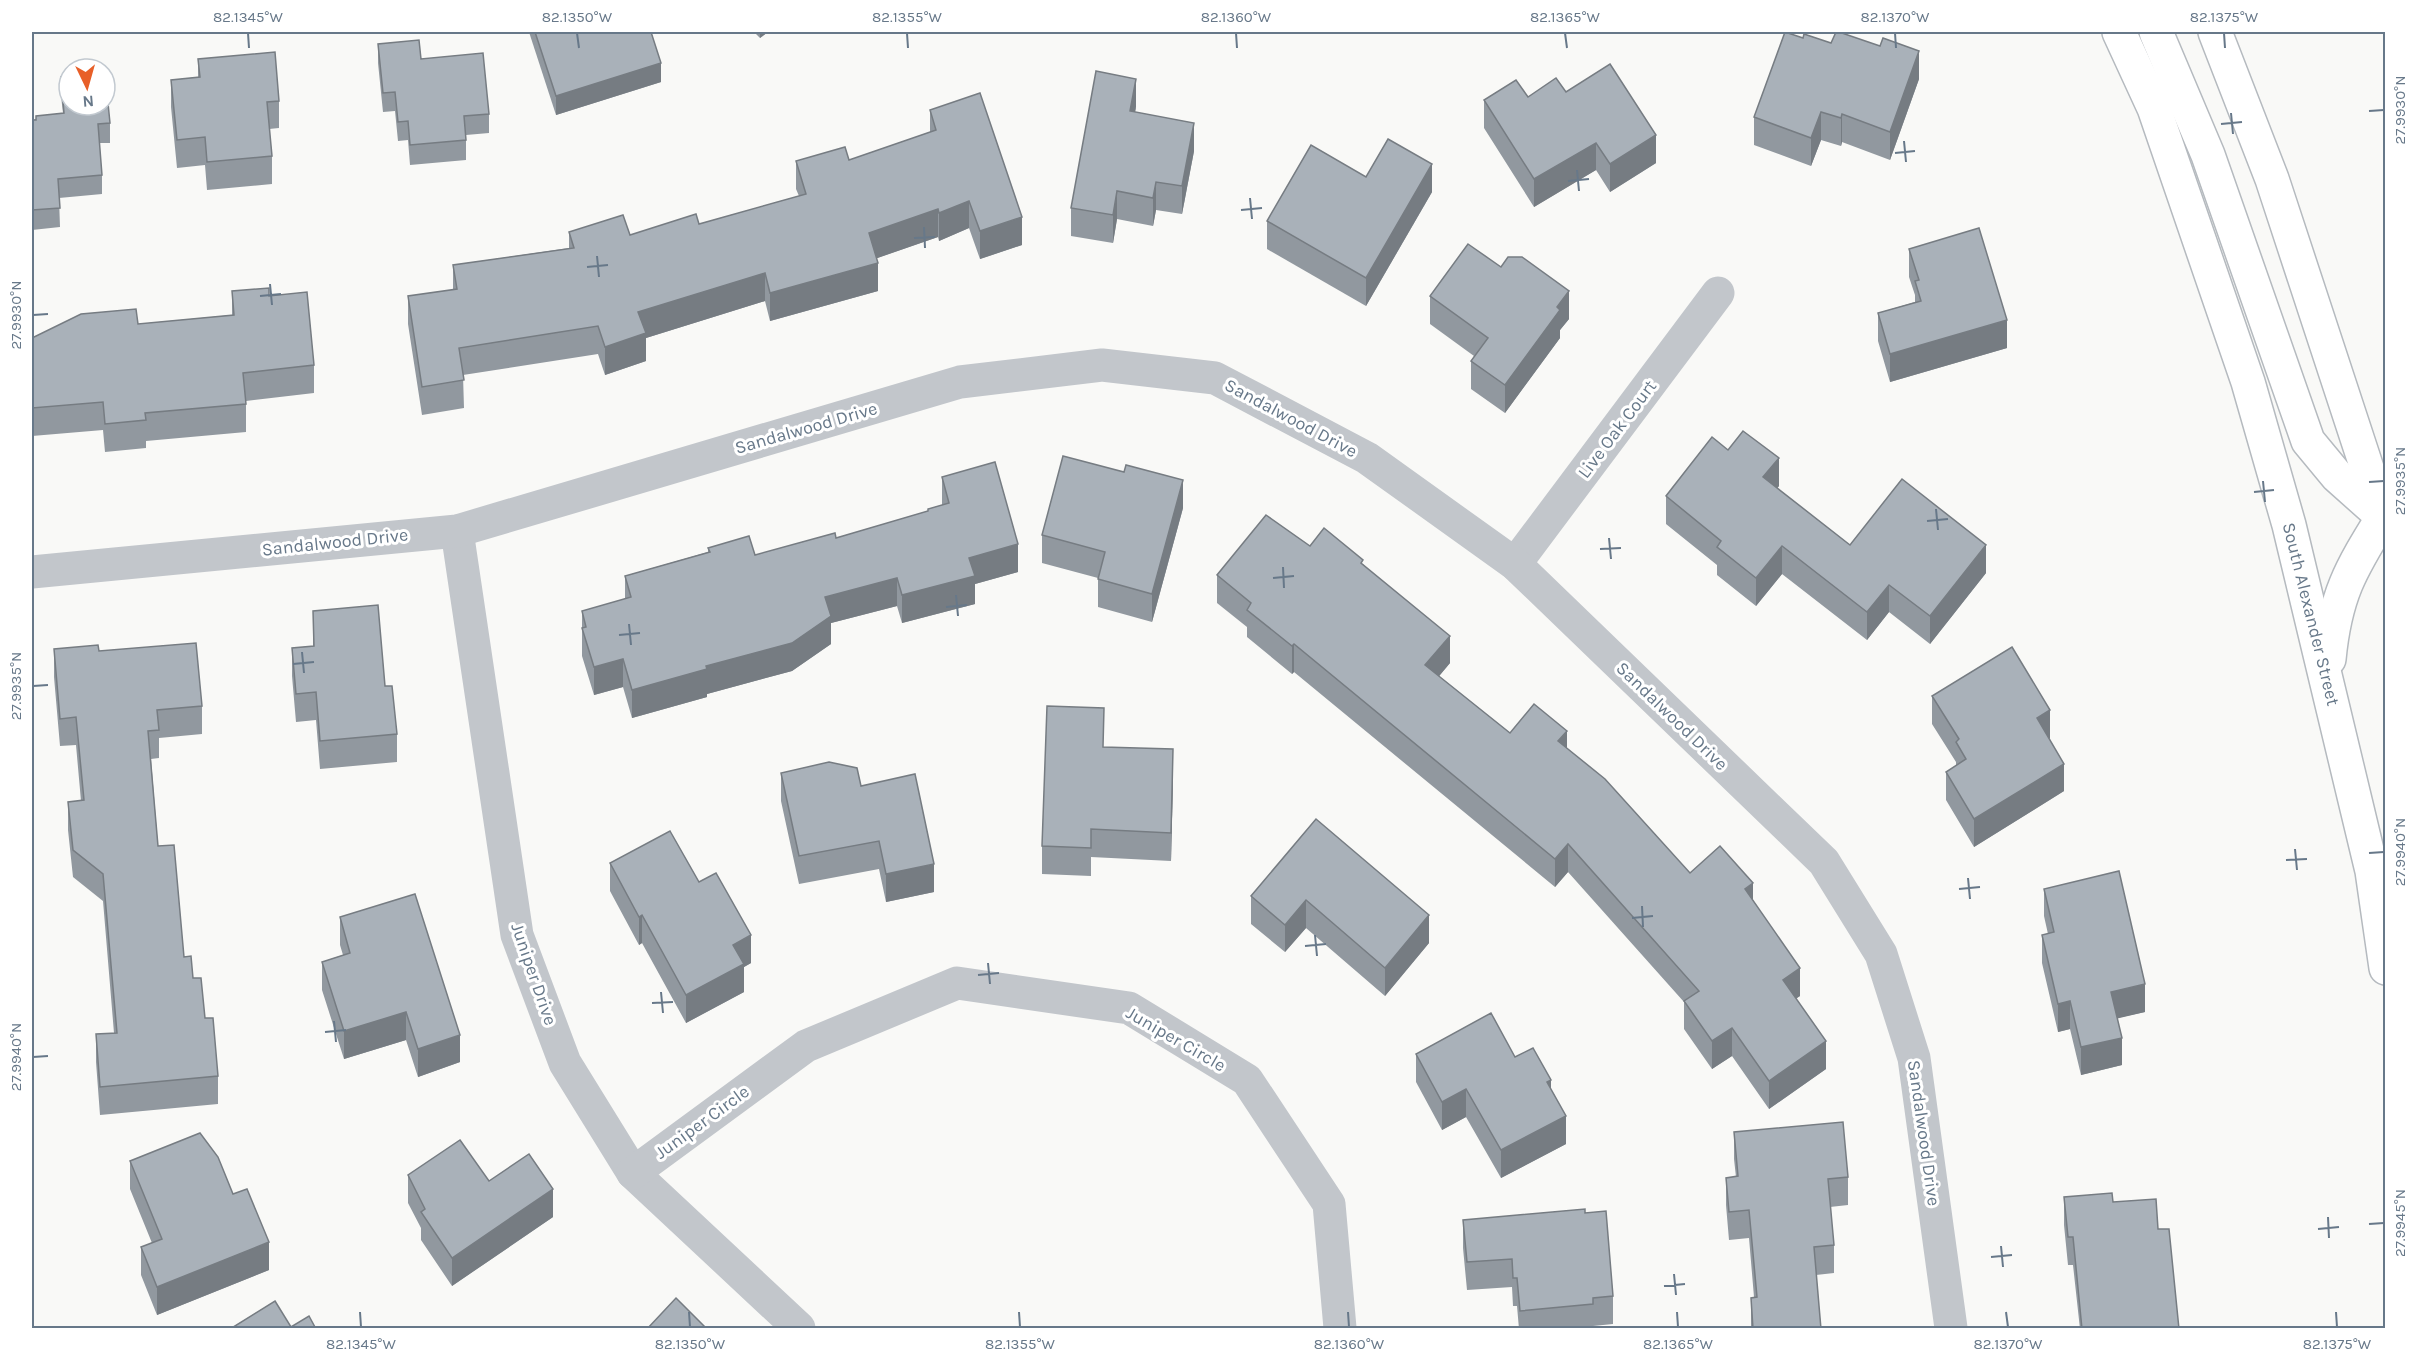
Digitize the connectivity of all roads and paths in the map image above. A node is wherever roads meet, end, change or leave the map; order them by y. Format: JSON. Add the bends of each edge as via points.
{"nodes":[{"id":1,"x":2119,"y":32,"type":"edge"},
{"id":2,"x":2156,"y":32,"type":"edge"},
{"id":3,"x":2215,"y":32,"type":"edge"},
{"id":4,"x":1718,"y":293,"type":"dead end"},
{"id":5,"x":2385,"y":521,"type":"edge"},
{"id":6,"x":457,"y":531,"type":"junction"},
{"id":7,"x":1515,"y":564,"type":"junction"},
{"id":8,"x":32,"y":572,"type":"edge"},
{"id":9,"x":2327,"y":676,"type":"junction"},
{"id":10,"x":2385,"y":968,"type":"edge"},
{"id":11,"x":633,"y":1173,"type":"junction"},
{"id":12,"x":799,"y":1329,"type":"edge"},
{"id":13,"x":1340,"y":1329,"type":"edge"},
{"id":14,"x":1952,"y":1329,"type":"edge"}],
"edges":[{"from":1,"to":9,"type":"main road","name":"South Alexander Street","via":[[2154,108],[2248,382]]},
{"from":2,"to":5,"type":"main road","via":[[2208,155],[2308,441],[2337,476]]},
{"from":3,"to":5,"type":"main road","via":[[2272,179]]},
{"from":4,"to":7,"type":"street","name":"Live Oak Court"},
{"from":5,"to":9,"type":"main road","via":[[2343,585],[2332,626]]},
{"from":6,"to":7,"type":"street","name":"Sandalwood Drive","via":[[960,382],[1102,365],[1215,378],[1367,458]]},
{"from":6,"to":8,"type":"street","name":"Sandalwood Drive"},
{"from":6,"to":11,"type":"street","name":"Juniper Drive","via":[[517,935],[565,1063]]},
{"from":7,"to":14,"type":"street","name":"Sandalwood Drive","via":[[1824,862],[1881,954],[1914,1058]]},
{"from":9,"to":10,"type":"main road","name":"South Alexander Street","via":[[2372,871]]},
{"from":11,"to":12,"type":"street","name":"Juniper Drive"},
{"from":11,"to":13,"type":"street","name":"Juniper Circle","via":[[806,1046],[957,983],[1129,1008],[1247,1080],[1329,1204]]}]}
